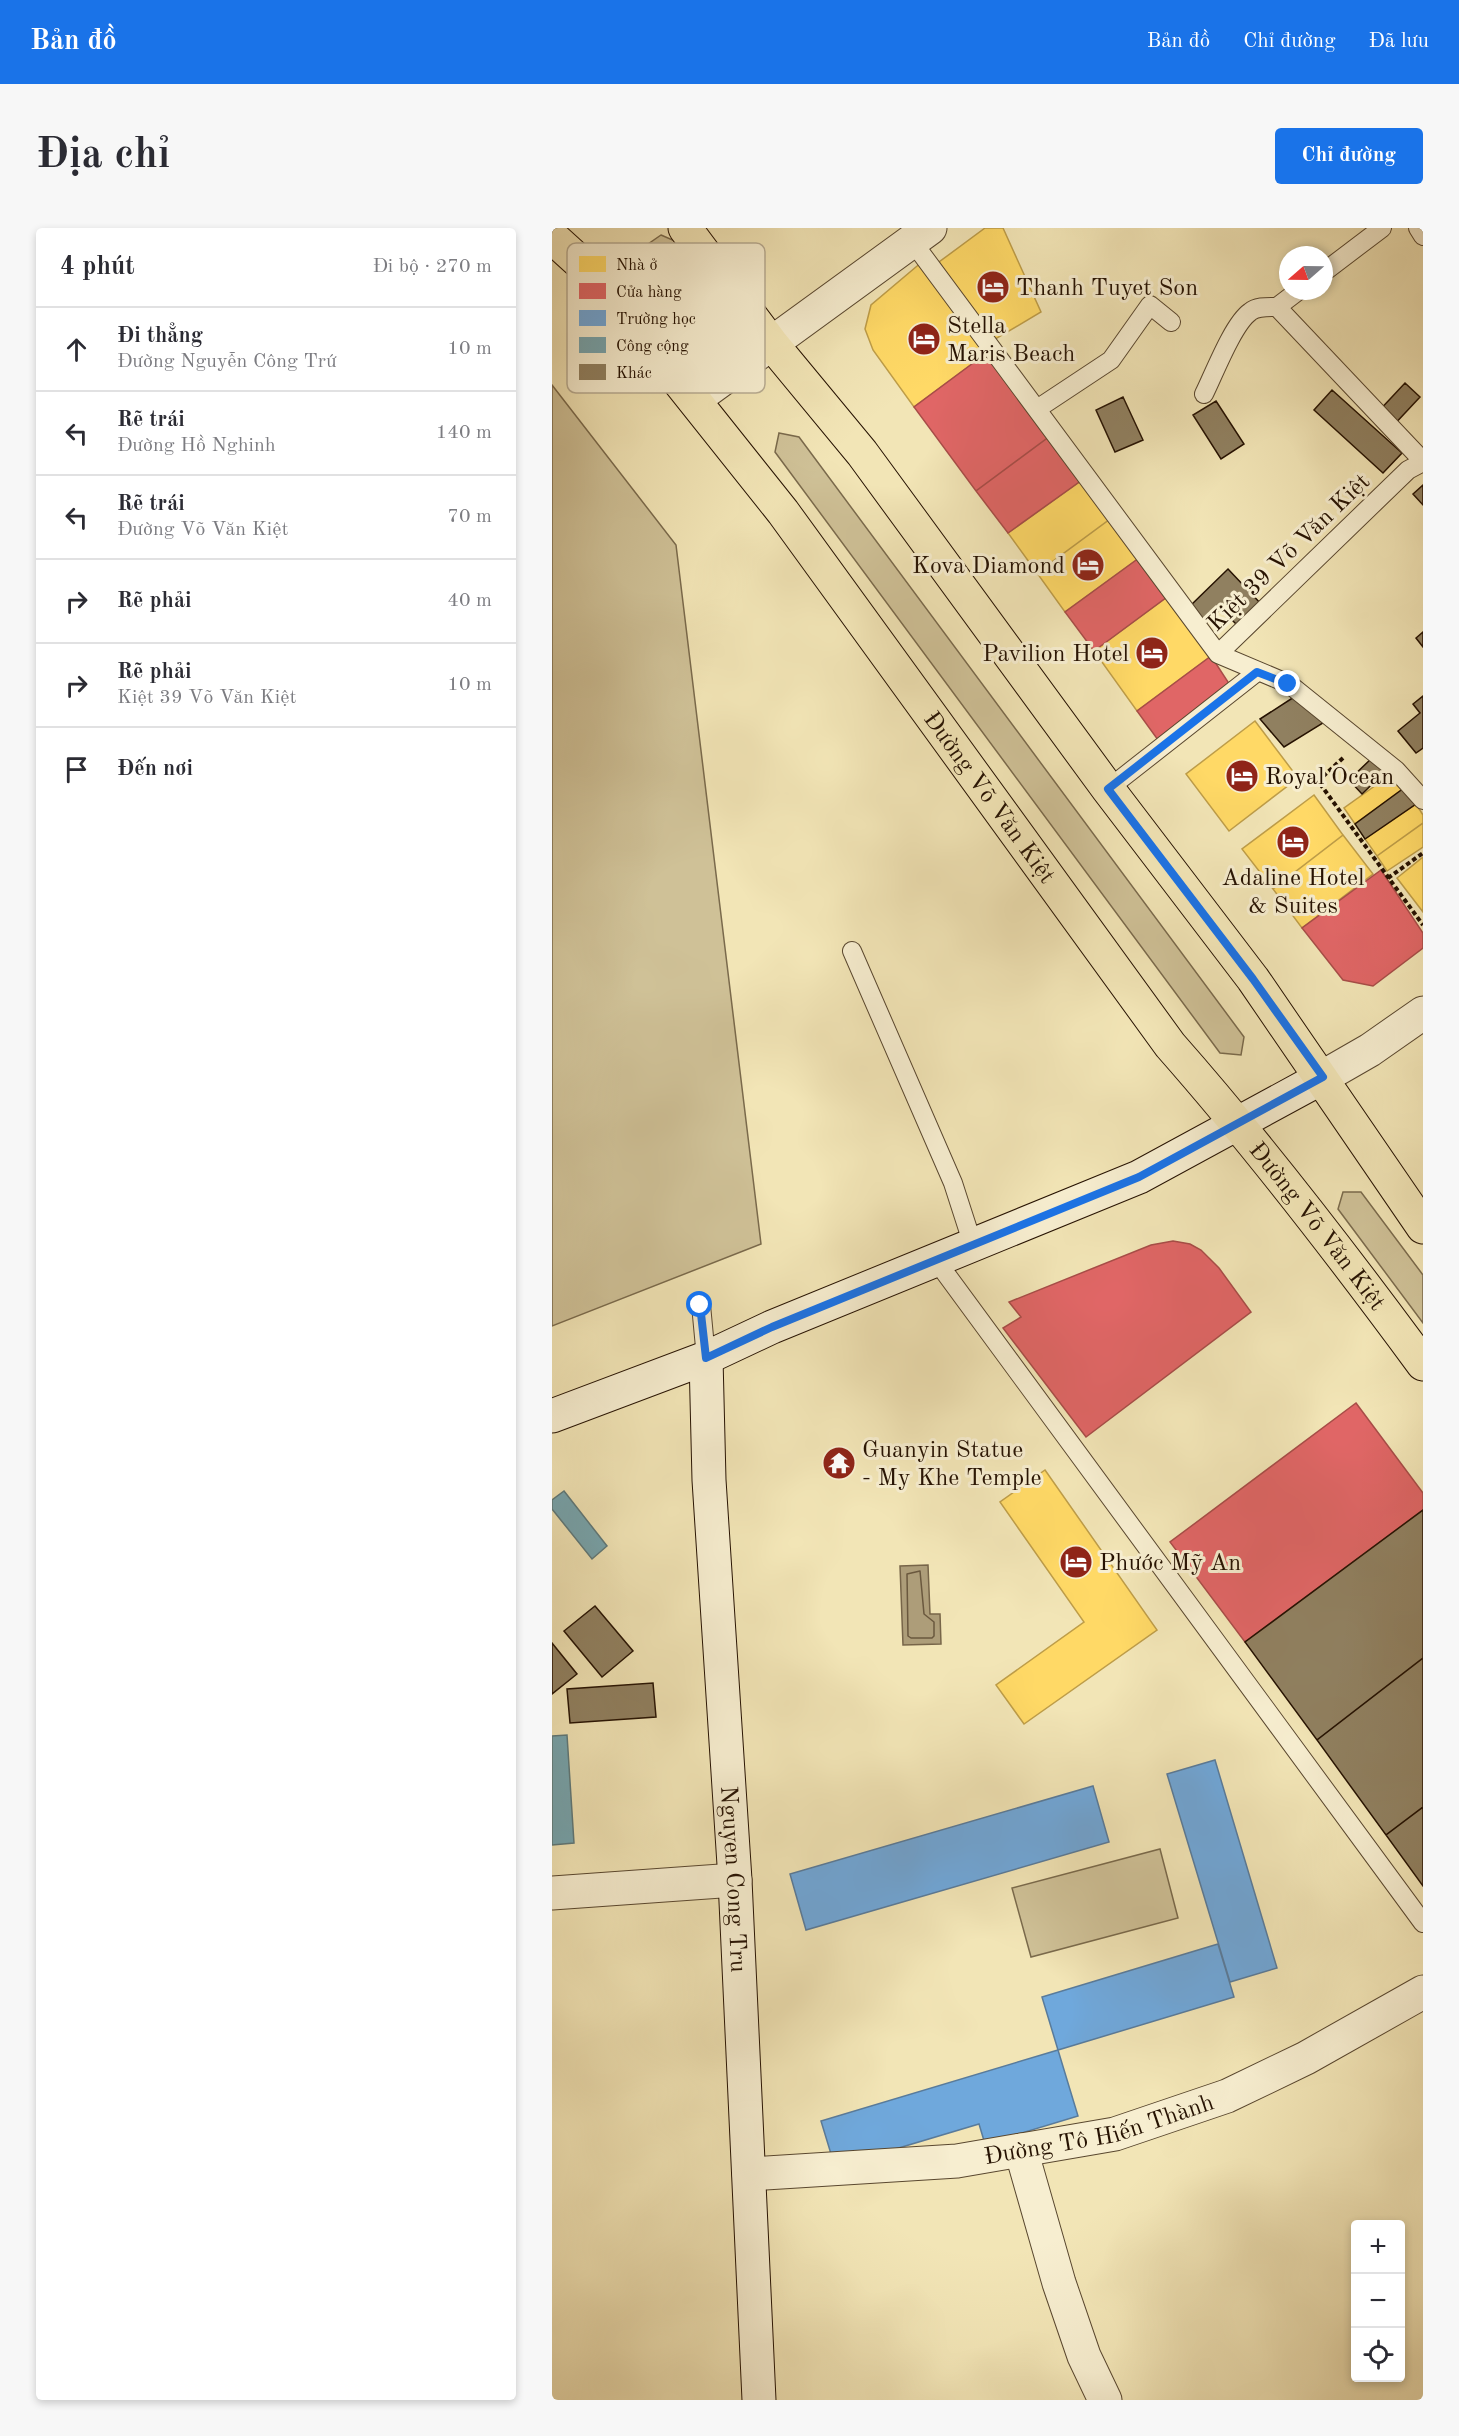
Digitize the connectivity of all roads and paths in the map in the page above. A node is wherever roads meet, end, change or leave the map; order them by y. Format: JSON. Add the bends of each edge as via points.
{"nodes":[{"id":1,"x":561,"y":228,"type":"edge"},
{"id":2,"x":685,"y":228,"type":"edge"},
{"id":3,"x":1382,"y":228,"type":"edge"},
{"id":4,"x":1418,"y":228,"type":"edge"},
{"id":5,"x":552,"y":230,"type":"edge"},
{"id":6,"x":921,"y":234,"type":"edge"},
{"id":7,"x":1423,"y":236,"type":"edge"},
{"id":8,"x":552,"y":237,"type":"edge"},
{"id":9,"x":696,"y":243,"type":"edge"},
{"id":10,"x":567,"y":251,"type":"edge"},
{"id":11,"x":1333,"y":265,"type":"edge"},
{"id":12,"x":1286,"y":300,"type":"edge"},
{"id":13,"x":1277,"y":307,"type":"junction"},
{"id":14,"x":1171,"y":322,"type":"dead end"},
{"id":15,"x":765,"y":335,"type":"edge"},
{"id":16,"x":771,"y":343,"type":"junction"},
{"id":17,"x":765,"y":347,"type":"edge"},
{"id":18,"x":690,"y":393,"type":"edge"},
{"id":19,"x":703,"y":393,"type":"edge"},
{"id":20,"x":1203,"y":394,"type":"dead end"},
{"id":21,"x":695,"y":399,"type":"junction"},
{"id":22,"x":1037,"y":409,"type":"junction"},
{"id":23,"x":1423,"y":461,"type":"edge"},
{"id":24,"x":1218,"y":654,"type":"junction"},
{"id":25,"x":1257,"y":672,"type":"junction"},
{"id":26,"x":1360,"y":740,"type":"junction"},
{"id":27,"x":1108,"y":789,"type":"junction"},
{"id":28,"x":1423,"y":800,"type":"edge"},
{"id":29,"x":1423,"y":853,"type":"edge"},
{"id":30,"x":1388,"y":878,"type":"junction"},
{"id":31,"x":1423,"y":925,"type":"edge"},
{"id":32,"x":852,"y":951,"type":"dead end"},
{"id":33,"x":1423,"y":1013,"type":"edge"},
{"id":34,"x":1323,"y":1077,"type":"junction"},
{"id":35,"x":1239,"y":1123,"type":"junction"},
{"id":36,"x":1423,"y":1227,"type":"edge"},
{"id":37,"x":973,"y":1245,"type":"junction"},
{"id":38,"x":935,"y":1259,"type":"junction"},
{"id":39,"x":700,"y":1305,"type":"dead end"},
{"id":40,"x":706,"y":1358,"type":"junction"},
{"id":41,"x":1423,"y":1364,"type":"edge"},
{"id":42,"x":552,"y":1416,"type":"edge"},
{"id":43,"x":735,"y":1880,"type":"junction"},
{"id":44,"x":552,"y":1893,"type":"edge"},
{"id":45,"x":1423,"y":1923,"type":"edge"},
{"id":46,"x":1423,"y":1992,"type":"edge"},
{"id":47,"x":1020,"y":2150,"type":"junction"},
{"id":48,"x":749,"y":2174,"type":"junction"},
{"id":49,"x":759,"y":2400,"type":"edge"},
{"id":50,"x":1105,"y":2400,"type":"edge"}],
"edges":[{"from":1,"to":5,"type":"street"},
{"from":2,"to":9,"type":"main road"},
{"from":3,"to":11,"type":"lane"},
{"from":4,"to":7,"type":"lane"},
{"from":6,"to":16,"type":"street"},
{"from":6,"to":22,"type":"lane"},
{"from":8,"to":10,"type":"main road","name":"Đường Võ Văn Kiệt"},
{"from":12,"to":13,"type":"lane"},
{"from":13,"to":20,"type":"lane","via":[[1258,307],[1249,312]]},
{"from":13,"to":23,"type":"lane"},
{"from":14,"to":22,"type":"lane","via":[[1150,305],[1111,360]]},
{"from":15,"to":16,"type":"main road"},
{"from":16,"to":17,"type":"street"},
{"from":16,"to":27,"type":"main road","via":[[862,453]]},
{"from":18,"to":21,"type":"main road","name":"Đường Võ Văn Kiệt"},
{"from":19,"to":21,"type":"street"},
{"from":21,"to":35,"type":"main road","name":"Đường Võ Văn Kiệt","via":[[783,512],[1170,1045]]},
{"from":22,"to":24,"type":"lane"},
{"from":23,"to":24,"type":"lane","name":"Kiệt 39 Võ Văn Kiệt","via":[[1408,470]]},
{"from":24,"to":25,"type":"lane","name":"Kiệt 39 Võ Văn Kiệt"},
{"from":25,"to":26,"type":"lane","name":"Kiệt 39 Võ Văn Kiệt","via":[[1288,684]]},
{"from":25,"to":27,"type":"lane"},
{"from":26,"to":28,"type":"lane","name":"Kiệt 39 Võ Văn Kiệt","via":[[1396,770]]},
{"from":26,"to":30,"type":"path","via":[[1318,781]]},
{"from":27,"to":34,"type":"main road"},
{"from":29,"to":30,"type":"path"},
{"from":30,"to":31,"type":"path"},
{"from":32,"to":37,"type":"lane","via":[[953,1183]]},
{"from":33,"to":34,"type":"street"},
{"from":34,"to":35,"type":"street"},
{"from":34,"to":36,"type":"main road"},
{"from":35,"to":37,"type":"street","via":[[1139,1177]]},
{"from":35,"to":41,"type":"main road","name":"Đường Võ Văn Kiệt"},
{"from":37,"to":38,"type":"street"},
{"from":38,"to":40,"type":"street"},
{"from":38,"to":45,"type":"lane"},
{"from":39,"to":40,"type":"lane"},
{"from":40,"to":42,"type":"street"},
{"from":40,"to":43,"type":"street","name":"Nguyen Cong Tru","via":[[709,1480]]},
{"from":43,"to":44,"type":"street"},
{"from":43,"to":48,"type":"street","name":"Nguyen Cong Tru"},
{"from":46,"to":47,"type":"street","name":"Đường Tô Hiến Thành","via":[[1306,2058],[1227,2096],[1115,2134]]},
{"from":47,"to":48,"type":"street","name":"Đường Tô Hiến Thành","via":[[957,2161]]},
{"from":47,"to":50,"type":"street","via":[[1059,2283],[1084,2356]]},
{"from":48,"to":49,"type":"street","name":"Nguyen Cong Tru"}]}
